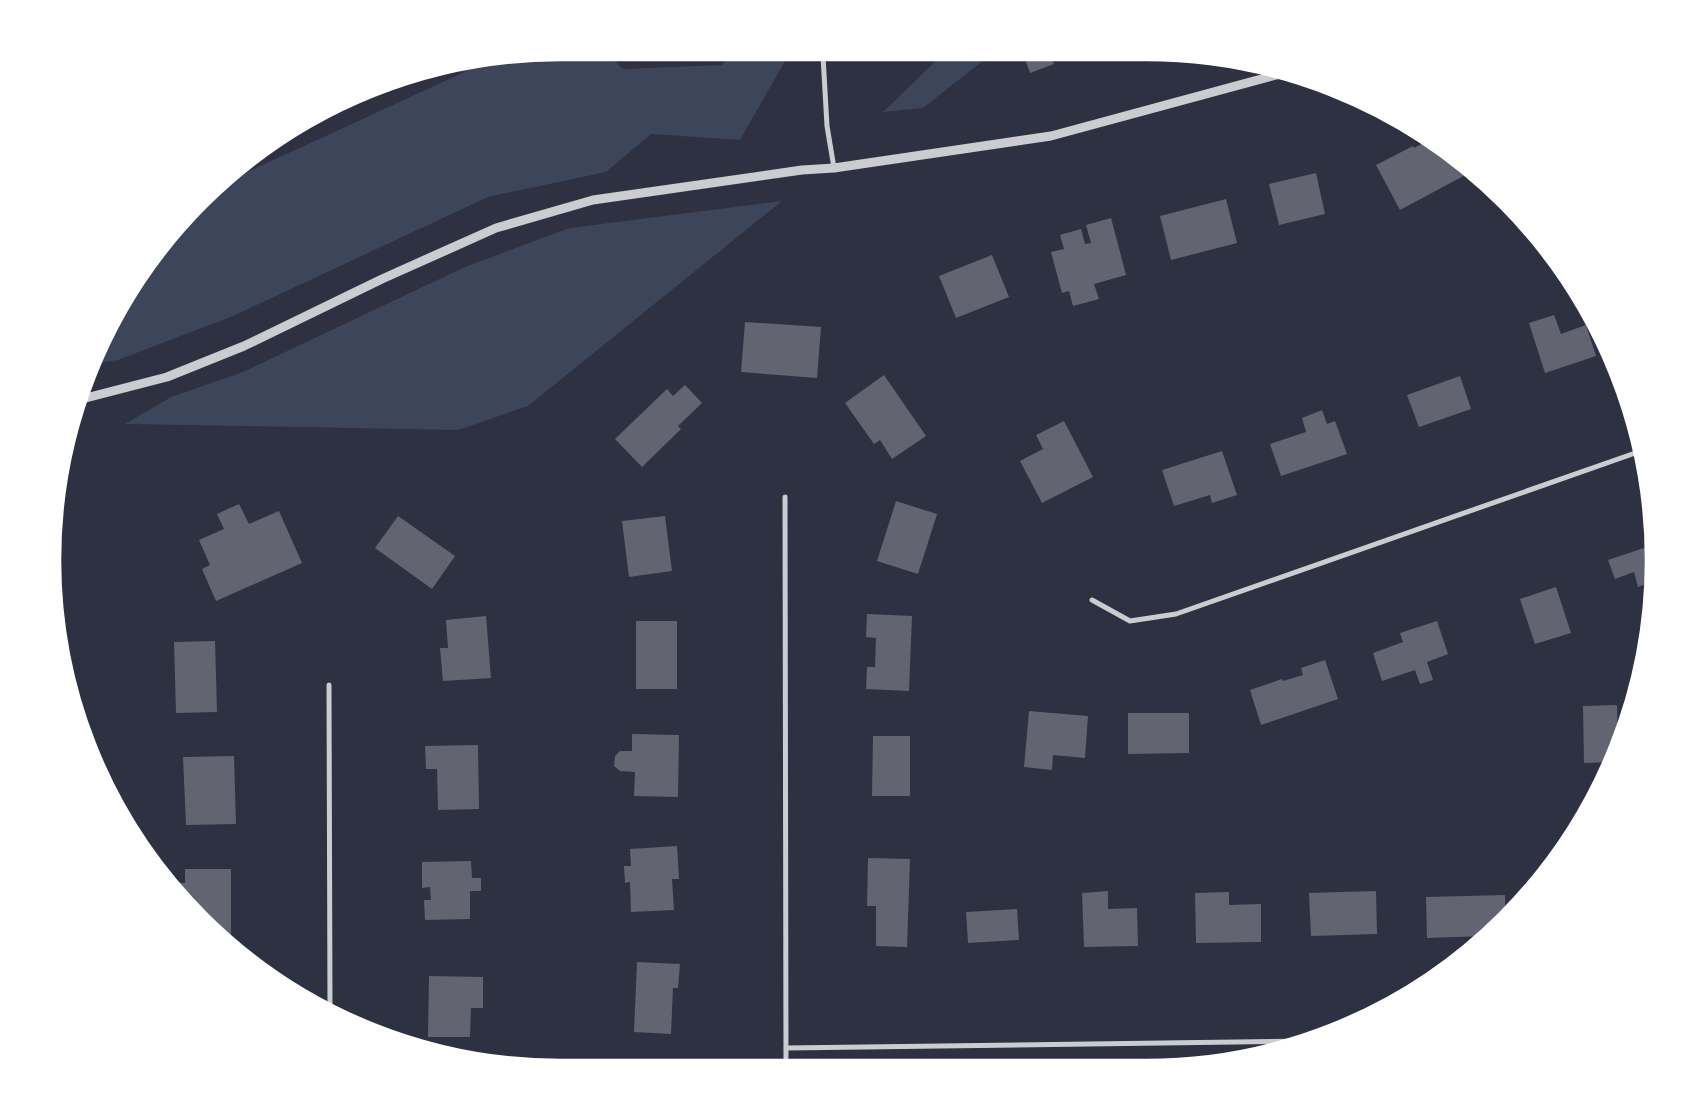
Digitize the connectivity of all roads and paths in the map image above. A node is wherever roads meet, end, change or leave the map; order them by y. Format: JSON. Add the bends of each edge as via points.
{"nodes":[{"id":1,"x":823,"y":60,"type":"edge"},
{"id":2,"x":1272,"y":76,"type":"edge"},
{"id":3,"x":834,"y":168,"type":"junction"},
{"id":4,"x":88,"y":398,"type":"edge"},
{"id":5,"x":1634,"y":453,"type":"edge"},
{"id":6,"x":785,"y":497,"type":"dead end"},
{"id":7,"x":1092,"y":600,"type":"dead end"},
{"id":8,"x":329,"y":685,"type":"dead end"},
{"id":9,"x":330,"y":1003,"type":"edge"},
{"id":10,"x":1280,"y":1041,"type":"edge"},
{"id":11,"x":786,"y":1048,"type":"junction"},
{"id":12,"x":786,"y":1060,"type":"edge"}],
"edges":[{"from":1,"to":3,"type":"street","via":[[827,126]]},
{"from":2,"to":3,"type":"street","via":[[1051,136]]},
{"from":3,"to":4,"type":"street","via":[[593,200],[496,228],[244,346],[167,377]]},
{"from":5,"to":7,"type":"street","via":[[1176,614],[1130,621]]},
{"from":6,"to":11,"type":"street"},
{"from":8,"to":9,"type":"street"},
{"from":10,"to":11,"type":"street"},
{"from":11,"to":12,"type":"street"}]}
